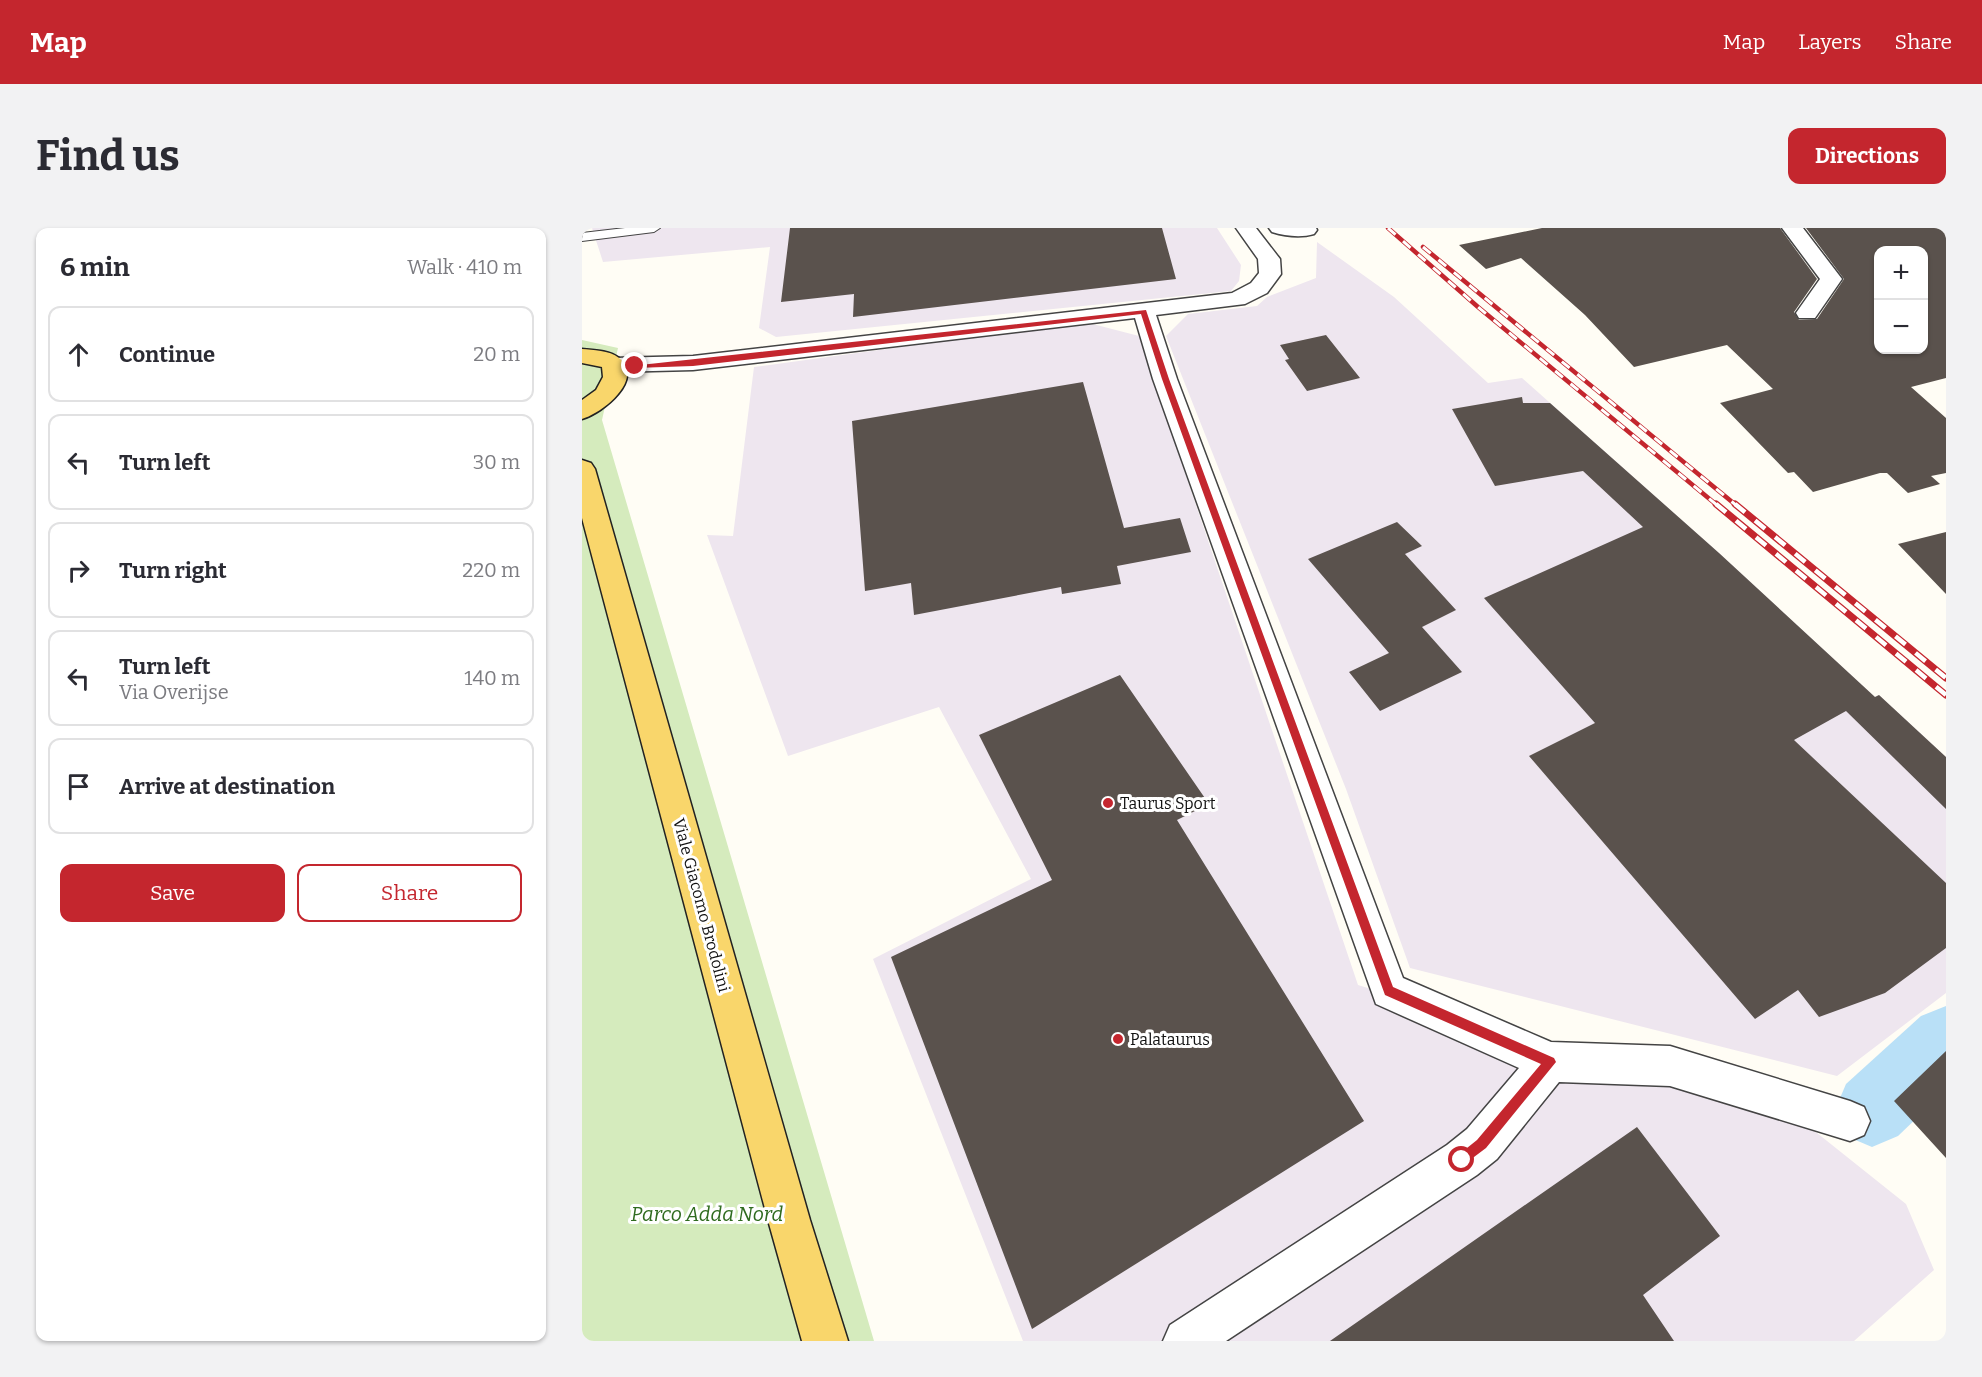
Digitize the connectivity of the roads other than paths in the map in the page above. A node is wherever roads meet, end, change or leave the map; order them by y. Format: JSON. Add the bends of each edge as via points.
{"nodes":[{"id":1,"x":654,"y":228,"type":"edge"},
{"id":2,"x":1246,"y":228,"type":"edge"},
{"id":3,"x":1279,"y":228,"type":"edge"},
{"id":4,"x":1792,"y":228,"type":"edge"},
{"id":5,"x":1307,"y":230,"type":"dead end"},
{"id":6,"x":582,"y":237,"type":"edge"},
{"id":7,"x":1144,"y":311,"type":"junction"},
{"id":8,"x":1807,"y":313,"type":"dead end"},
{"id":9,"x":584,"y":354,"type":"edge"},
{"id":10,"x":693,"y":363,"type":"junction"},
{"id":11,"x":613,"y":365,"type":"junction"},
{"id":12,"x":596,"y":402,"type":"edge"},
{"id":13,"x":582,"y":428,"type":"edge"},
{"id":14,"x":582,"y":469,"type":"edge"},
{"id":15,"x":1550,"y":1062,"type":"junction"},
{"id":16,"x":1850,"y":1121,"type":"dead end"},
{"id":17,"x":825,"y":1341,"type":"edge"},
{"id":18,"x":1186,"y":1341,"type":"edge"}],
"edges":[{"from":1,"to":6,"type":"lane"},
{"from":2,"to":7,"type":"street","via":[[1269,259],[1270,274],[1259,288],[1237,299]]},
{"from":3,"to":5,"type":"street"},
{"from":4,"to":8,"type":"street","via":[[1831,279]]},
{"from":7,"to":10,"type":"street"},
{"from":7,"to":15,"type":"street","via":[[1165,379],[1389,991]]},
{"from":9,"to":11,"type":"main road"},
{"from":10,"to":11,"type":"street"},
{"from":10,"to":12,"type":"street"},
{"from":11,"to":12,"type":"main road","via":[[615,383]]},
{"from":12,"to":13,"type":"main road"},
{"from":14,"to":17,"type":"main road","name":"Viale Giacomo Brodolini"},
{"from":15,"to":16,"type":"street","via":[[1670,1066]]},
{"from":15,"to":18,"type":"street","via":[[1482,1144],[1462,1160]]}]}
